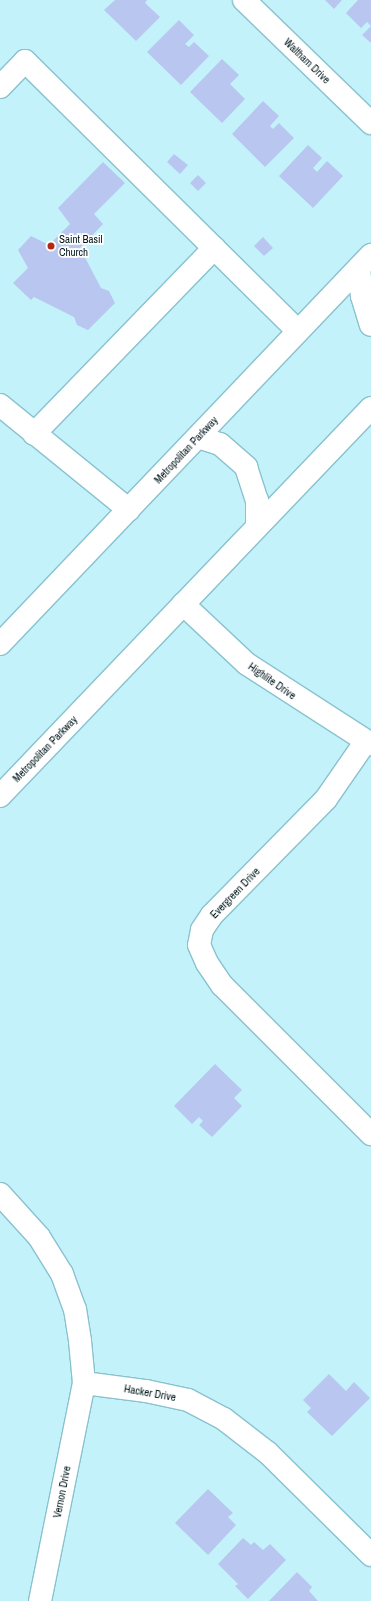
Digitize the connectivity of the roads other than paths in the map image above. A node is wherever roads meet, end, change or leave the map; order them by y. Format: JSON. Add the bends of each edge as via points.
{"nodes":[{"id":1,"x":244,"y":0,"type":"edge"},
{"id":2,"x":0,"y":87,"type":"edge"},
{"id":3,"x":371,"y":123,"type":"edge"},
{"id":4,"x":214,"y":248,"type":"junction"},
{"id":5,"x":365,"y":262,"type":"edge"},
{"id":6,"x":371,"y":325,"type":"edge"},
{"id":7,"x":298,"y":331,"type":"junction"},
{"id":8,"x":0,"y":405,"type":"edge"},
{"id":9,"x":371,"y":408,"type":"edge"},
{"id":10,"x":34,"y":434,"type":"junction"},
{"id":11,"x":198,"y":437,"type":"junction"},
{"id":12,"x":129,"y":510,"type":"junction"},
{"id":13,"x":257,"y":525,"type":"junction"},
{"id":14,"x":183,"y":604,"type":"junction"},
{"id":15,"x":0,"y":644,"type":"edge"},
{"id":16,"x":369,"y":742,"type":"edge"},
{"id":17,"x":0,"y":796,"type":"edge"},
{"id":18,"x":371,"y":1134,"type":"edge"},
{"id":19,"x":0,"y":1194,"type":"edge"},
{"id":20,"x":84,"y":1383,"type":"junction"},
{"id":21,"x":371,"y":1555,"type":"edge"},
{"id":22,"x":40,"y":1601,"type":"edge"}],
"edges":[{"from":1,"to":3,"type":"street","name":"Waltham Drive"},
{"from":2,"to":4,"type":"street","via":[[26,61]]},
{"from":4,"to":7,"type":"street"},
{"from":4,"to":10,"type":"street"},
{"from":5,"to":6,"type":"street","via":[[362,296]]},
{"from":5,"to":7,"type":"street","name":"Metropolitan Parkway"},
{"from":7,"to":11,"type":"street","name":"Metropolitan Parkway"},
{"from":8,"to":10,"type":"street"},
{"from":9,"to":13,"type":"street","name":"Metropolitan Parkway"},
{"from":10,"to":12,"type":"street"},
{"from":11,"to":12,"type":"street","name":"Metropolitan Parkway"},
{"from":11,"to":13,"type":"street","via":[[220,444],[246,467],[257,500]]},
{"from":12,"to":15,"type":"street","name":"Metropolitan Parkway"},
{"from":13,"to":14,"type":"street","name":"Metropolitan Parkway"},
{"from":14,"to":16,"type":"street","name":"Highlite Drive","via":[[247,664]]},
{"from":14,"to":17,"type":"street","name":"Metropolitan Parkway"},
{"from":16,"to":18,"type":"street","name":"Evergreen Drive","via":[[326,799],[212,915],[202,930],[199,945],[207,963],[222,985]]},
{"from":19,"to":20,"type":"street","via":[[39,1237],[62,1274],[75,1309]]},
{"from":20,"to":21,"type":"street","name":"Hacker Drive","via":[[146,1391],[188,1400],[224,1419],[268,1453]]},
{"from":20,"to":22,"type":"street","name":"Vernon Drive"}]}
